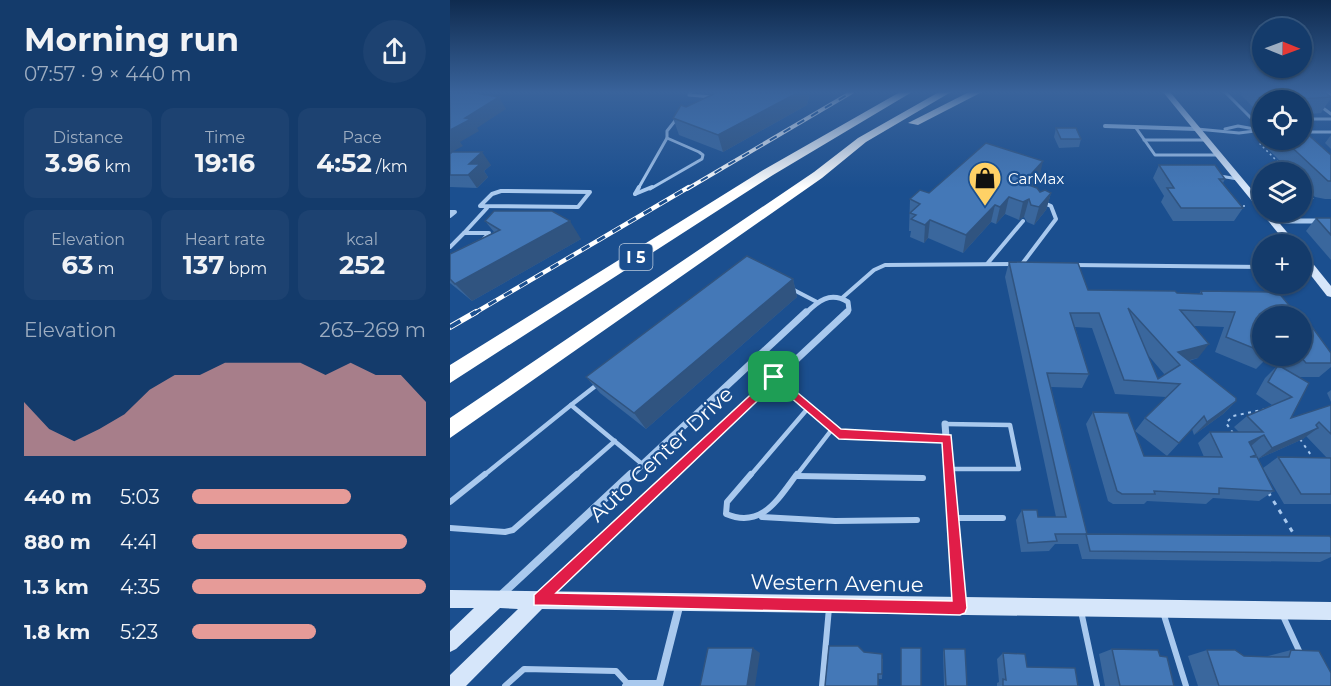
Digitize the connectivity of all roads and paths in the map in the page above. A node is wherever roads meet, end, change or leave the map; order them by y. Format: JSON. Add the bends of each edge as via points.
{"nodes":[{"id":1,"x":671,"y":124,"type":"edge"},
{"id":2,"x":841,"y":124,"type":"edge"},
{"id":3,"x":851,"y":124,"type":"edge"},
{"id":4,"x":890,"y":124,"type":"edge"},
{"id":5,"x":913,"y":124,"type":"edge"},
{"id":6,"x":1193,"y":124,"type":"edge"},
{"id":7,"x":1105,"y":126,"type":"dead end"},
{"id":8,"x":1136,"y":128,"type":"junction"},
{"id":9,"x":1197,"y":129,"type":"junction"},
{"id":10,"x":1252,"y":131,"type":"edge"},
{"id":11,"x":1312,"y":132,"type":"edge"},
{"id":12,"x":1331,"y":132,"type":"edge"},
{"id":13,"x":667,"y":138,"type":"junction"},
{"id":14,"x":823,"y":140,"type":"junction"},
{"id":15,"x":1144,"y":140,"type":"junction"},
{"id":16,"x":1206,"y":140,"type":"junction"},
{"id":17,"x":1266,"y":150,"type":"edge"},
{"id":18,"x":1218,"y":155,"type":"junction"},
{"id":19,"x":1278,"y":162,"type":"edge"},
{"id":20,"x":818,"y":175,"type":"junction"},
{"id":21,"x":1214,"y":175,"type":"edge"},
{"id":22,"x":1238,"y":178,"type":"junction"},
{"id":23,"x":1252,"y":195,"type":"edge"},
{"id":24,"x":1036,"y":206,"type":"edge"},
{"id":25,"x":487,"y":208,"type":"junction"},
{"id":26,"x":450,"y":212,"type":"edge"},
{"id":27,"x":450,"y":216,"type":"edge"},
{"id":28,"x":1023,"y":221,"type":"dead end"},
{"id":29,"x":1312,"y":221,"type":"edge"},
{"id":30,"x":1331,"y":221,"type":"edge"},
{"id":31,"x":1273,"y":222,"type":"edge"},
{"id":32,"x":464,"y":232,"type":"junction"},
{"id":33,"x":1283,"y":234,"type":"edge"},
{"id":34,"x":450,"y":247,"type":"edge"},
{"id":35,"x":476,"y":248,"type":"edge"},
{"id":36,"x":987,"y":264,"type":"junction"},
{"id":37,"x":1022,"y":264,"type":"junction"},
{"id":38,"x":1033,"y":264,"type":"edge"},
{"id":39,"x":1068,"y":264,"type":"edge"},
{"id":40,"x":1252,"y":267,"type":"edge"},
{"id":41,"x":1312,"y":273,"type":"edge"},
{"id":42,"x":781,"y":284,"type":"edge"},
{"id":43,"x":1331,"y":293,"type":"edge"},
{"id":44,"x":842,"y":298,"type":"junction"},
{"id":45,"x":817,"y":302,"type":"junction"},
{"id":46,"x":450,"y":375,"type":"edge"},
{"id":47,"x":608,"y":376,"type":"edge"},
{"id":48,"x":774,"y":377,"type":"junction"},
{"id":49,"x":571,"y":405,"type":"junction"},
{"id":50,"x":809,"y":407,"type":"junction"},
{"id":51,"x":1269,"y":410,"type":"edge"},
{"id":52,"x":945,"y":424,"type":"joint"},
{"id":53,"x":833,"y":428,"type":"junction"},
{"id":54,"x":450,"y":430,"type":"edge"},
{"id":55,"x":1294,"y":433,"type":"edge"},
{"id":56,"x":1235,"y":436,"type":"edge"},
{"id":57,"x":947,"y":438,"type":"junction"},
{"id":58,"x":615,"y":441,"type":"junction"},
{"id":59,"x":1316,"y":461,"type":"edge"},
{"id":60,"x":642,"y":464,"type":"junction"},
{"id":61,"x":949,"y":469,"type":"junction"},
{"id":62,"x":796,"y":476,"type":"junction"},
{"id":63,"x":923,"y":478,"type":"dead end"},
{"id":64,"x":1263,"y":484,"type":"edge"},
{"id":65,"x":450,"y":502,"type":"edge"},
{"id":66,"x":760,"y":517,"type":"junction"},
{"id":67,"x":953,"y":518,"type":"junction"},
{"id":68,"x":1003,"y":518,"type":"dead end"},
{"id":69,"x":917,"y":520,"type":"dead end"},
{"id":70,"x":450,"y":528,"type":"edge"},
{"id":71,"x":1295,"y":536,"type":"edge"},
{"id":72,"x":450,"y":599,"type":"edge"},
{"id":73,"x":496,"y":600,"type":"junction"},
{"id":74,"x":539,"y":600,"type":"junction"},
{"id":75,"x":680,"y":602,"type":"junction"},
{"id":76,"x":829,"y":605,"type":"junction"},
{"id":77,"x":960,"y":608,"type":"junction"},
{"id":78,"x":1080,"y":609,"type":"junction"},
{"id":79,"x":1162,"y":609,"type":"junction"},
{"id":80,"x":1281,"y":611,"type":"junction"},
{"id":81,"x":1331,"y":611,"type":"edge"},
{"id":82,"x":450,"y":643,"type":"edge"},
{"id":83,"x":1303,"y":659,"type":"edge"},
{"id":84,"x":626,"y":685,"type":"edge"},
{"id":85,"x":660,"y":685,"type":"edge"},
{"id":86,"x":452,"y":686,"type":"edge"},
{"id":87,"x":505,"y":686,"type":"edge"},
{"id":88,"x":822,"y":686,"type":"edge"},
{"id":89,"x":1097,"y":686,"type":"edge"},
{"id":90,"x":1186,"y":686,"type":"edge"}],
"edges":[{"from":1,"to":13,"type":"lane"},
{"from":2,"to":14,"type":"highway"},
{"from":3,"to":14,"type":"highway","number":"I 5"},
{"from":4,"to":20,"type":"highway","number":"I 5","via":[[862,140]]},
{"from":5,"to":20,"type":"highway"},
{"from":6,"to":9,"type":"main road"},
{"from":7,"to":8,"type":"street"},
{"from":8,"to":9,"type":"street"},
{"from":8,"to":15,"type":"lane"},
{"from":9,"to":10,"type":"lane"},
{"from":9,"to":16,"type":"main road"},
{"from":11,"to":12,"type":"lane"},
{"from":13,"to":13,"type":"lane","via":[[635,194],[635,195],[702,159],[699,152]]},
{"from":14,"to":46,"type":"highway","number":"I 5"},
{"from":15,"to":16,"type":"lane"},
{"from":15,"to":18,"type":"lane","via":[[1155,155]]},
{"from":16,"to":18,"type":"main road"},
{"from":17,"to":19,"type":"path"},
{"from":18,"to":22,"type":"main road"},
{"from":20,"to":54,"type":"highway","number":"I 5"},
{"from":21,"to":22,"type":"lane"},
{"from":22,"to":23,"type":"main road"},
{"from":24,"to":37,"type":"lane","via":[[1040,201],[1051,206],[1056,219]]},
{"from":25,"to":25,"type":"lane","via":[[578,207],[590,192],[501,191],[480,206]]},
{"from":25,"to":32,"type":"lane"},
{"from":26,"to":27,"type":"lane","via":[[455,212]]},
{"from":28,"to":36,"type":"lane"},
{"from":29,"to":30,"type":"street"},
{"from":31,"to":33,"type":"main road"},
{"from":32,"to":34,"type":"lane"},
{"from":32,"to":35,"type":"lane","via":[[489,233]]},
{"from":36,"to":37,"type":"lane"},
{"from":36,"to":44,"type":"lane","via":[[885,265]]},
{"from":37,"to":38,"type":"lane"},
{"from":39,"to":40,"type":"lane"},
{"from":41,"to":43,"type":"main road"},
{"from":42,"to":45,"type":"lane"},
{"from":44,"to":45,"type":"street","via":[[823,297]]},
{"from":44,"to":48,"type":"street","name":"Auto Center Drive","via":[[848,302],[849,310]]},
{"from":45,"to":60,"type":"street","name":"Auto Center Drive"},
{"from":47,"to":49,"type":"lane"},
{"from":48,"to":50,"type":"lane"},
{"from":48,"to":74,"type":"street","name":"Auto Center Drive"},
{"from":49,"to":58,"type":"lane"},
{"from":49,"to":65,"type":"lane"},
{"from":50,"to":53,"type":"lane"},
{"from":50,"to":66,"type":"lane","via":[[727,502],[726,514],[734,518]]},
{"from":51,"to":56,"type":"path","via":[[1233,416],[1226,423]]},
{"from":52,"to":57,"type":"street"},
{"from":52,"to":61,"type":"lane","via":[[1010,425],[1019,469]]},
{"from":53,"to":57,"type":"lane","via":[[848,436]]},
{"from":53,"to":62,"type":"lane"},
{"from":55,"to":59,"type":"path"},
{"from":57,"to":61,"type":"street"},
{"from":58,"to":60,"type":"lane"},
{"from":58,"to":70,"type":"lane","via":[[513,530]]},
{"from":60,"to":73,"type":"street","name":"Auto Center Drive"},
{"from":61,"to":67,"type":"street"},
{"from":62,"to":63,"type":"lane"},
{"from":62,"to":66,"type":"lane"},
{"from":64,"to":71,"type":"path"},
{"from":66,"to":69,"type":"lane"},
{"from":67,"to":68,"type":"lane"},
{"from":67,"to":77,"type":"street"},
{"from":72,"to":73,"type":"main road","name":"Western Avenue"},
{"from":73,"to":74,"type":"main road","name":"Western Avenue"},
{"from":73,"to":82,"type":"main road","name":"Auto Center Drive"},
{"from":74,"to":75,"type":"main road","name":"Western Avenue"},
{"from":74,"to":86,"type":"main road","name":"Auto Center Drive"},
{"from":75,"to":76,"type":"main road","name":"Western Avenue"},
{"from":75,"to":85,"type":"street"},
{"from":76,"to":77,"type":"main road","name":"Western Avenue"},
{"from":76,"to":88,"type":"lane"},
{"from":77,"to":78,"type":"main road","name":"Western Avenue"},
{"from":78,"to":79,"type":"main road","name":"Western Avenue"},
{"from":78,"to":89,"type":"lane"},
{"from":79,"to":80,"type":"main road","name":"Western Avenue"},
{"from":79,"to":90,"type":"lane"},
{"from":80,"to":81,"type":"main road","name":"Western Avenue"},
{"from":80,"to":83,"type":"lane"},
{"from":84,"to":85,"type":"lane"},
{"from":84,"to":87,"type":"lane","via":[[616,671],[524,669]]}]}
